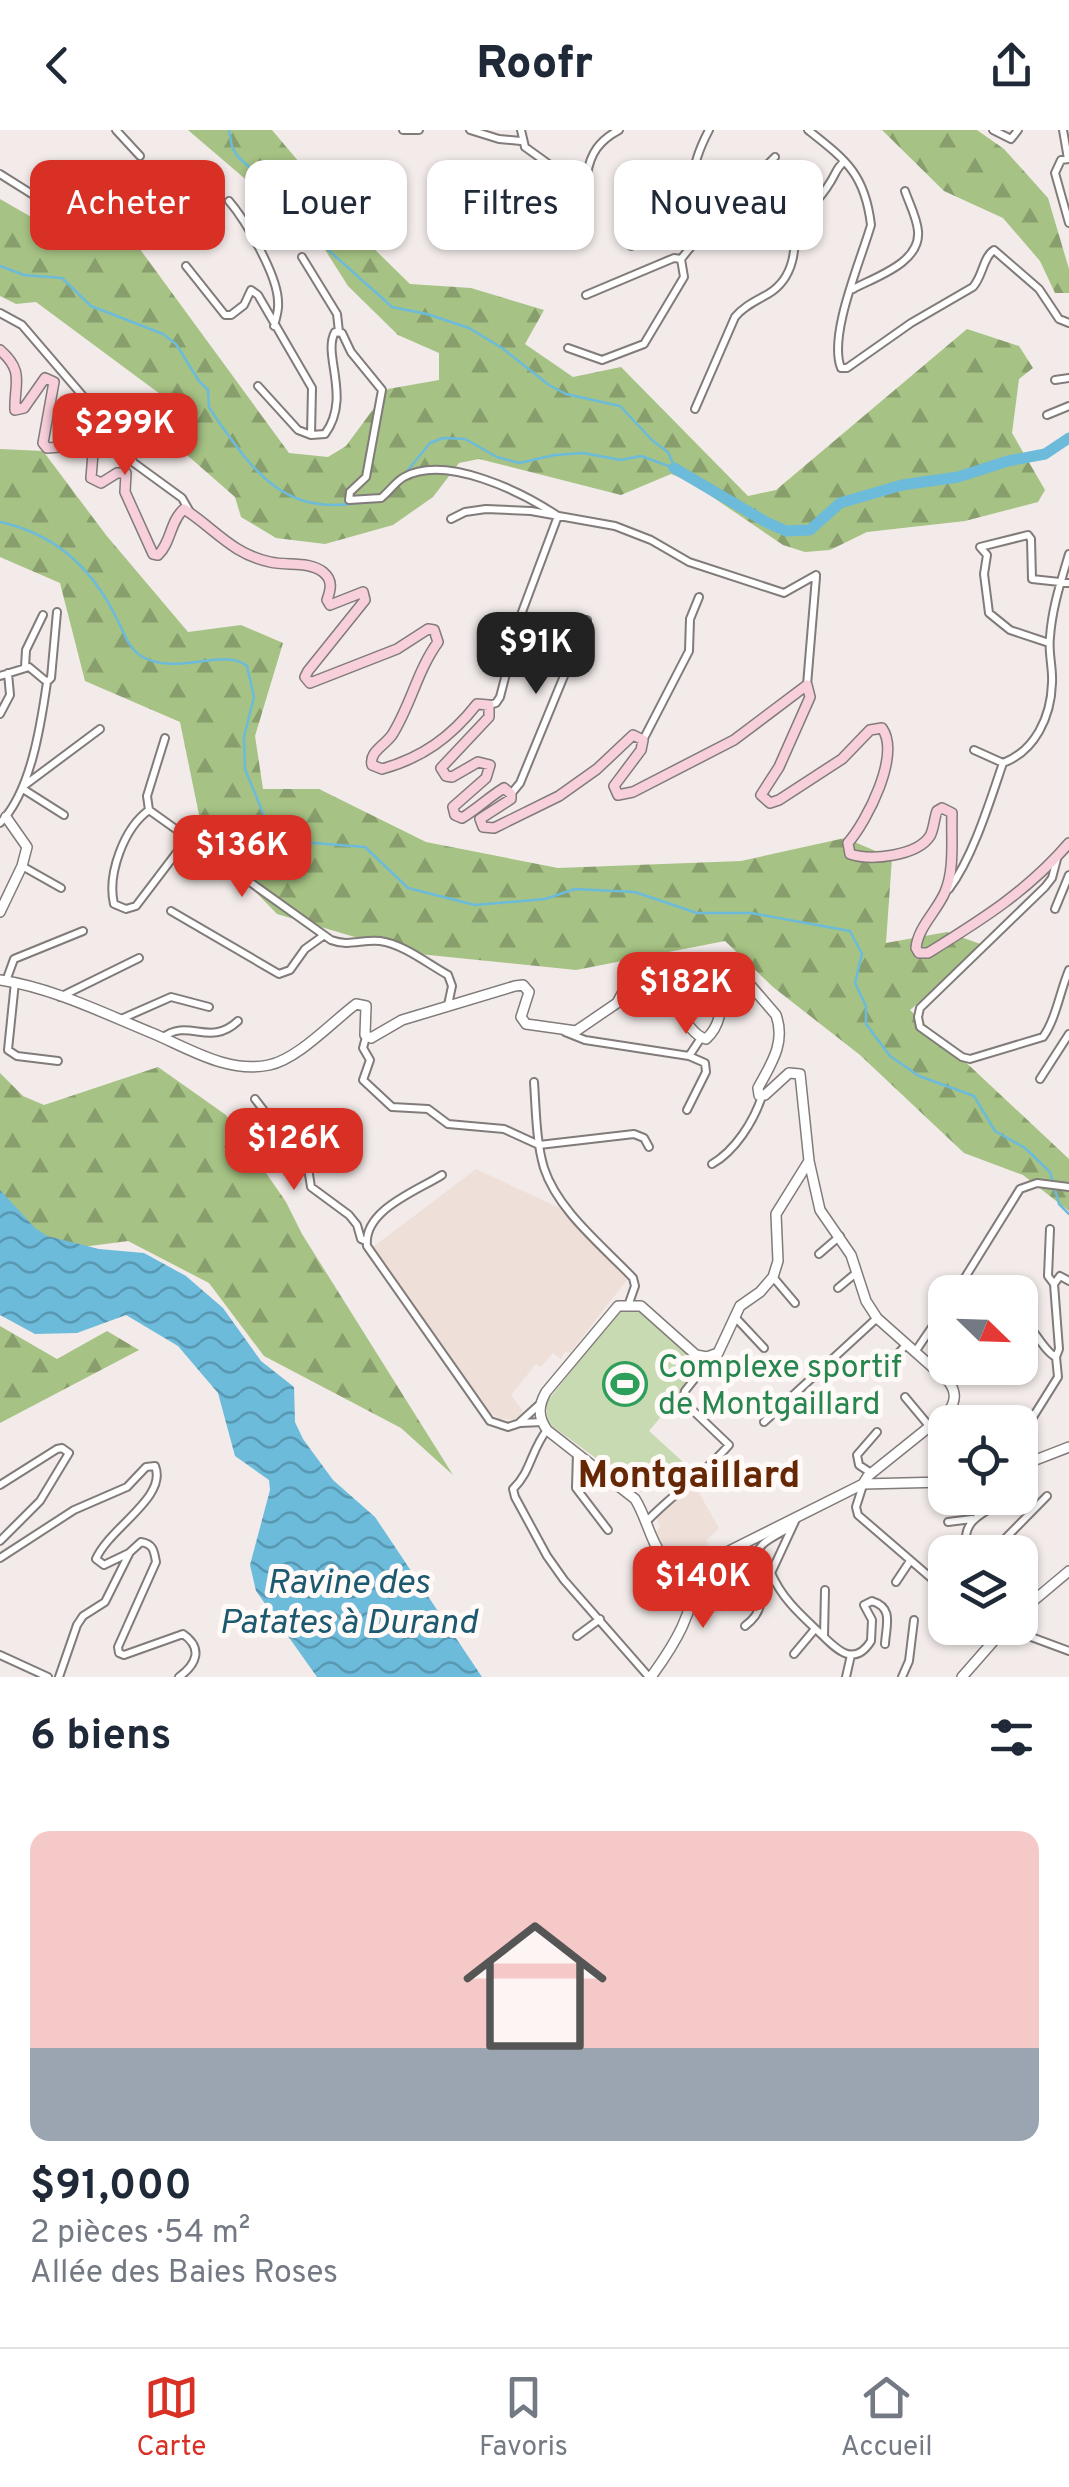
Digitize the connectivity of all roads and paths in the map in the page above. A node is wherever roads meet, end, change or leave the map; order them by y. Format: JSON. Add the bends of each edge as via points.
{"nodes":[{"id":1,"x":116,"y":130,"type":"edge"},
{"id":2,"x":404,"y":130,"type":"edge"},
{"id":3,"x":419,"y":130,"type":"edge"},
{"id":4,"x":470,"y":130,"type":"edge"},
{"id":5,"x":521,"y":130,"type":"edge"},
{"id":6,"x":619,"y":130,"type":"edge"},
{"id":7,"x":709,"y":130,"type":"edge"},
{"id":8,"x":808,"y":130,"type":"edge"},
{"id":9,"x":993,"y":130,"type":"edge"},
{"id":10,"x":1018,"y":130,"type":"edge"},
{"id":11,"x":1063,"y":130,"type":"edge"},
{"id":12,"x":522,"y":140,"type":"junction"},
{"id":13,"x":140,"y":156,"type":"dead end"},
{"id":14,"x":775,"y":157,"type":"dead end"},
{"id":15,"x":1068,"y":159,"type":"edge"},
{"id":16,"x":696,"y":160,"type":"edge"},
{"id":17,"x":772,"y":160,"type":"edge"},
{"id":18,"x":844,"y":162,"type":"junction"},
{"id":19,"x":0,"y":174,"type":"edge"},
{"id":20,"x":905,"y":191,"type":"dead end"},
{"id":21,"x":30,"y":192,"type":"edge"},
{"id":22,"x":823,"y":192,"type":"edge"},
{"id":23,"x":229,"y":201,"type":"dead end"},
{"id":24,"x":1069,"y":224,"type":"edge"},
{"id":25,"x":688,"y":250,"type":"edge"},
{"id":26,"x":795,"y":250,"type":"edge"},
{"id":27,"x":302,"y":257,"type":"dead end"},
{"id":28,"x":681,"y":259,"type":"junction"},
{"id":29,"x":186,"y":266,"type":"dead end"},
{"id":30,"x":852,"y":290,"type":"junction"},
{"id":31,"x":586,"y":294,"type":"dead end"},
{"id":32,"x":0,"y":313,"type":"edge"},
{"id":33,"x":1069,"y":322,"type":"edge"},
{"id":34,"x":274,"y":326,"type":"junction"},
{"id":35,"x":339,"y":332,"type":"junction"},
{"id":36,"x":568,"y":348,"type":"dead end"},
{"id":37,"x":0,"y":350,"type":"edge"},
{"id":38,"x":1069,"y":378,"type":"edge"},
{"id":39,"x":1056,"y":380,"type":"dead end"},
{"id":40,"x":258,"y":386,"type":"dead end"},
{"id":41,"x":1069,"y":406,"type":"edge"},
{"id":42,"x":695,"y":409,"type":"dead end"},
{"id":43,"x":98,"y":414,"type":"junction"},
{"id":44,"x":1047,"y":415,"type":"dead end"},
{"id":45,"x":90,"y":426,"type":"junction"},
{"id":46,"x":312,"y":434,"type":"junction"},
{"id":47,"x":190,"y":513,"type":"junction"},
{"id":48,"x":558,"y":516,"type":"junction"},
{"id":49,"x":451,"y":519,"type":"dead end"},
{"id":50,"x":1069,"y":554,"type":"edge"},
{"id":51,"x":1064,"y":584,"type":"edge"},
{"id":52,"x":699,"y":598,"type":"dead end"},
{"id":53,"x":58,"y":612,"type":"dead end"},
{"id":54,"x":42,"y":615,"type":"dead end"},
{"id":55,"x":587,"y":620,"type":"dead end"},
{"id":56,"x":1049,"y":643,"type":"junction"},
{"id":57,"x":25,"y":667,"type":"junction"},
{"id":58,"x":4,"y":674,"type":"edge"},
{"id":59,"x":47,"y":682,"type":"junction"},
{"id":60,"x":807,"y":685,"type":"junction"},
{"id":61,"x":489,"y":706,"type":"junction"},
{"id":62,"x":0,"y":714,"type":"edge"},
{"id":63,"x":100,"y":729,"type":"dead end"},
{"id":64,"x":165,"y":738,"type":"dead end"},
{"id":65,"x":642,"y":740,"type":"junction"},
{"id":66,"x":974,"y":750,"type":"dead end"},
{"id":67,"x":1002,"y":764,"type":"junction"},
{"id":68,"x":23,"y":787,"type":"junction"},
{"id":69,"x":511,"y":794,"type":"junction"},
{"id":70,"x":148,"y":810,"type":"junction"},
{"id":71,"x":64,"y":815,"type":"dead end"},
{"id":72,"x":3,"y":820,"type":"edge"},
{"id":73,"x":187,"y":839,"type":"junction"},
{"id":74,"x":1069,"y":843,"type":"edge"},
{"id":75,"x":1057,"y":857,"type":"junction"},
{"id":76,"x":22,"y":866,"type":"junction"},
{"id":77,"x":1069,"y":875,"type":"edge"},
{"id":78,"x":61,"y":888,"type":"dead end"},
{"id":79,"x":945,"y":893,"type":"junction"},
{"id":80,"x":1055,"y":909,"type":"dead end"},
{"id":81,"x":171,"y":911,"type":"dead end"},
{"id":82,"x":0,"y":912,"type":"edge"},
{"id":83,"x":83,"y":931,"type":"dead end"},
{"id":84,"x":323,"y":936,"type":"junction"},
{"id":85,"x":139,"y":958,"type":"dead end"},
{"id":86,"x":1069,"y":970,"type":"edge"},
{"id":87,"x":7,"y":981,"type":"edge"},
{"id":88,"x":60,"y":996,"type":"junction"},
{"id":89,"x":448,"y":1005,"type":"junction"},
{"id":90,"x":208,"y":1007,"type":"dead end"},
{"id":91,"x":119,"y":1020,"type":"junction"},
{"id":92,"x":238,"y":1021,"type":"dead end"},
{"id":93,"x":565,"y":1032,"type":"junction"},
{"id":94,"x":1069,"y":1034,"type":"edge"},
{"id":95,"x":162,"y":1038,"type":"junction"},
{"id":96,"x":366,"y":1038,"type":"junction"},
{"id":97,"x":701,"y":1038,"type":"junction"},
{"id":98,"x":689,"y":1056,"type":"junction"},
{"id":99,"x":58,"y":1061,"type":"dead end"},
{"id":100,"x":1040,"y":1079,"type":"dead end"},
{"id":101,"x":534,"y":1082,"type":"dead end"},
{"id":102,"x":762,"y":1096,"type":"junction"},
{"id":103,"x":255,"y":1099,"type":"dead end"},
{"id":104,"x":686,"y":1110,"type":"dead end"},
{"id":105,"x":539,"y":1144,"type":"junction"},
{"id":106,"x":649,"y":1146,"type":"dead end"},
{"id":107,"x":809,"y":1161,"type":"junction"},
{"id":108,"x":712,"y":1164,"type":"dead end"},
{"id":109,"x":442,"y":1175,"type":"dead end"},
{"id":110,"x":1065,"y":1186,"type":"edge"},
{"id":111,"x":1050,"y":1228,"type":"dead end"},
{"id":112,"x":840,"y":1236,"type":"junction"},
{"id":113,"x":366,"y":1241,"type":"junction"},
{"id":114,"x":819,"y":1254,"type":"dead end"},
{"id":115,"x":857,"y":1272,"type":"junction"},
{"id":116,"x":966,"y":1275,"type":"edge"},
{"id":117,"x":774,"y":1276,"type":"junction"},
{"id":118,"x":1069,"y":1282,"type":"edge"},
{"id":119,"x":1054,"y":1284,"type":"junction"},
{"id":120,"x":838,"y":1288,"type":"dead end"},
{"id":121,"x":795,"y":1302,"type":"dead end"},
{"id":122,"x":629,"y":1304,"type":"junction"},
{"id":123,"x":735,"y":1317,"type":"junction"},
{"id":124,"x":877,"y":1318,"type":"junction"},
{"id":125,"x":928,"y":1328,"type":"edge"},
{"id":126,"x":1038,"y":1334,"type":"edge"},
{"id":127,"x":764,"y":1348,"type":"dead end"},
{"id":128,"x":911,"y":1348,"type":"junction"},
{"id":129,"x":713,"y":1356,"type":"junction"},
{"id":130,"x":1056,"y":1357,"type":"junction"},
{"id":131,"x":879,"y":1374,"type":"dead end"},
{"id":132,"x":905,"y":1397,"type":"dead end"},
{"id":133,"x":542,"y":1402,"type":"junction"},
{"id":134,"x":951,"y":1405,"type":"edge"},
{"id":135,"x":1038,"y":1410,"type":"edge"},
{"id":136,"x":520,"y":1422,"type":"junction"},
{"id":137,"x":764,"y":1422,"type":"dead end"},
{"id":138,"x":928,"y":1424,"type":"edge"},
{"id":139,"x":545,"y":1426,"type":"junction"},
{"id":140,"x":928,"y":1430,"type":"edge"},
{"id":141,"x":877,"y":1432,"type":"dead end"},
{"id":142,"x":1069,"y":1447,"type":"edge"},
{"id":143,"x":578,"y":1452,"type":"junction"},
{"id":144,"x":1038,"y":1459,"type":"edge"},
{"id":145,"x":871,"y":1473,"type":"junction"},
{"id":146,"x":928,"y":1482,"type":"edge"},
{"id":147,"x":863,"y":1484,"type":"junction"},
{"id":148,"x":0,"y":1486,"type":"edge"},
{"id":149,"x":1047,"y":1496,"type":"dead end"},
{"id":150,"x":980,"y":1515,"type":"edge"},
{"id":151,"x":974,"y":1519,"type":"junction"},
{"id":152,"x":647,"y":1520,"type":"junction"},
{"id":153,"x":795,"y":1521,"type":"junction"},
{"id":154,"x":948,"y":1522,"type":"dead end"},
{"id":155,"x":608,"y":1530,"type":"dead end"},
{"id":156,"x":965,"y":1535,"type":"edge"},
{"id":157,"x":1009,"y":1535,"type":"edge"},
{"id":158,"x":0,"y":1541,"type":"edge"},
{"id":159,"x":129,"y":1553,"type":"junction"},
{"id":160,"x":0,"y":1558,"type":"edge"},
{"id":161,"x":910,"y":1561,"type":"junction"},
{"id":162,"x":696,"y":1567,"type":"junction"},
{"id":163,"x":1069,"y":1571,"type":"edge"},
{"id":164,"x":928,"y":1576,"type":"edge"},
{"id":165,"x":896,"y":1582,"type":"dead end"},
{"id":166,"x":825,"y":1590,"type":"dead end"},
{"id":167,"x":1038,"y":1597,"type":"edge"},
{"id":168,"x":600,"y":1620,"type":"junction"},
{"id":169,"x":914,"y":1620,"type":"dead end"},
{"id":170,"x":746,"y":1626,"type":"dead end"},
{"id":171,"x":814,"y":1630,"type":"junction"},
{"id":172,"x":577,"y":1636,"type":"dead end"},
{"id":173,"x":824,"y":1636,"type":"junction"},
{"id":174,"x":1038,"y":1640,"type":"edge"},
{"id":175,"x":885,"y":1644,"type":"dead end"},
{"id":176,"x":992,"y":1645,"type":"edge"},
{"id":177,"x":1069,"y":1651,"type":"edge"},
{"id":178,"x":794,"y":1654,"type":"dead end"},
{"id":179,"x":851,"y":1654,"type":"junction"},
{"id":180,"x":0,"y":1655,"type":"edge"},
{"id":181,"x":966,"y":1675,"type":"edge"},
{"id":182,"x":48,"y":1677,"type":"edge"},
{"id":183,"x":59,"y":1677,"type":"edge"},
{"id":184,"x":180,"y":1677,"type":"edge"},
{"id":185,"x":650,"y":1677,"type":"edge"},
{"id":186,"x":846,"y":1677,"type":"edge"},
{"id":187,"x":902,"y":1677,"type":"edge"}],
"edges":[{"from":1,"to":13,"type":"street"},
{"from":2,"to":3,"type":"street"},
{"from":4,"to":12,"type":"street"},
{"from":5,"to":12,"type":"street"},
{"from":6,"to":12,"type":"street","via":[[605,138],[588,175],[575,183]]},
{"from":7,"to":16,"type":"street"},
{"from":8,"to":18,"type":"street"},
{"from":9,"to":10,"type":"street","via":[[1011,139]]},
{"from":11,"to":15,"type":"street"},
{"from":14,"to":17,"type":"street"},
{"from":15,"to":24,"type":"street","via":[[1055,172]]},
{"from":18,"to":22,"type":"street"},
{"from":18,"to":30,"type":"street","via":[[864,190],[871,225]]},
{"from":19,"to":21,"type":"street"},
{"from":20,"to":30,"type":"street","via":[[918,230],[915,247],[908,258]]},
{"from":23,"to":34,"type":"street","via":[[252,232],[277,291]]},
{"from":25,"to":28,"type":"street"},
{"from":26,"to":42,"type":"street","via":[[784,280],[735,317]]},
{"from":27,"to":35,"type":"street","via":[[336,314]]},
{"from":28,"to":31,"type":"street"},
{"from":28,"to":36,"type":"street","via":[[684,277],[644,344],[602,360]]},
{"from":29,"to":34,"type":"street","via":[[225,315],[244,305],[251,290]]},
{"from":30,"to":33,"type":"street","via":[[838,340],[841,368],[973,287],[994,250]]},
{"from":32,"to":43,"type":"street","via":[[22,325]]},
{"from":34,"to":46,"type":"street","via":[[312,388]]},
{"from":35,"to":46,"type":"street","via":[[332,342],[336,411],[324,434]]},
{"from":35,"to":48,"type":"street","via":[[382,390],[366,477],[349,500],[381,498],[419,471],[455,470],[513,490]]},
{"from":37,"to":45,"type":"main road","via":[[16,371],[15,410],[24,408],[45,378],[54,382],[47,448],[74,446]]},
{"from":38,"to":39,"type":"street"},
{"from":40,"to":46,"type":"street","via":[[298,430]]},
{"from":41,"to":44,"type":"street"},
{"from":43,"to":45,"type":"street"},
{"from":43,"to":47,"type":"street","via":[[134,463],[174,490]]},
{"from":45,"to":47,"type":"main road","via":[[96,435],[90,478],[101,484],[126,473],[125,492],[153,554],[163,551],[178,514]]},
{"from":47,"to":61,"type":"main road","via":[[245,553],[314,565],[331,583],[330,605],[360,591],[366,595],[308,671],[310,684],[397,649],[428,629],[438,635],[372,765],[382,769],[431,749],[477,704]]},
{"from":48,"to":49,"type":"street","via":[[486,509]]},
{"from":48,"to":60,"type":"street","via":[[627,529],[689,562],[784,592],[816,575]]},
{"from":48,"to":61,"type":"street","via":[[500,697]]},
{"from":50,"to":51,"type":"street"},
{"from":51,"to":56,"type":"street"},
{"from":51,"to":56,"type":"street","via":[[1032,579],[1028,535],[980,547],[990,612],[1010,630]]},
{"from":52,"to":65,"type":"street","via":[[688,651]]},
{"from":53,"to":59,"type":"street"},
{"from":54,"to":57,"type":"street"},
{"from":55,"to":69,"type":"street"},
{"from":56,"to":67,"type":"street","via":[[1050,704],[1042,726],[1018,757]]},
{"from":57,"to":58,"type":"street"},
{"from":57,"to":59,"type":"street"},
{"from":58,"to":62,"type":"street","via":[[11,689]]},
{"from":59,"to":68,"type":"street"},
{"from":60,"to":65,"type":"main road","via":[[718,750],[618,796],[615,781]]},
{"from":60,"to":79,"type":"main road","via":[[810,697],[763,789],[764,800],[778,800],[842,758],[870,730],[882,728],[888,738],[881,783],[847,849],[861,857],[910,851],[930,836],[937,811],[948,810]]},
{"from":61,"to":69,"type":"main road","via":[[489,717],[441,771],[452,777],[478,762],[490,766],[486,778],[453,807],[462,818],[504,788]]},
{"from":63,"to":68,"type":"street"},
{"from":64,"to":70,"type":"street"},
{"from":65,"to":69,"type":"main road","via":[[633,735],[559,796],[494,828],[483,827],[480,819]]},
{"from":66,"to":67,"type":"street"},
{"from":67,"to":79,"type":"street","via":[[986,815]]},
{"from":68,"to":71,"type":"street"},
{"from":68,"to":72,"type":"street"},
{"from":70,"to":73,"type":"street"},
{"from":70,"to":73,"type":"street","via":[[121,850],[114,904],[136,906]]},
{"from":72,"to":76,"type":"street","via":[[25,840]]},
{"from":73,"to":84,"type":"street"},
{"from":74,"to":75,"type":"main road"},
{"from":75,"to":79,"type":"main road","via":[[987,916],[920,952],[918,937]]},
{"from":75,"to":86,"type":"street","via":[[1045,887],[920,1008],[920,1027],[954,1054],[970,1058],[1043,1037]]},
{"from":76,"to":78,"type":"street"},
{"from":76,"to":82,"type":"street"},
{"from":77,"to":80,"type":"street"},
{"from":81,"to":84,"type":"street","via":[[279,974]]},
{"from":83,"to":87,"type":"street","via":[[14,959]]},
{"from":84,"to":89,"type":"street","via":[[346,945],[392,944],[448,975]]},
{"from":85,"to":88,"type":"street"},
{"from":87,"to":88,"type":"street"},
{"from":87,"to":99,"type":"street","via":[[8,1050]]},
{"from":88,"to":91,"type":"street"},
{"from":89,"to":93,"type":"street","via":[[523,985],[530,994],[522,1022]]},
{"from":89,"to":96,"type":"street"},
{"from":90,"to":91,"type":"street","via":[[171,997]]},
{"from":91,"to":95,"type":"street"},
{"from":92,"to":95,"type":"street","via":[[217,1034],[178,1028]]},
{"from":93,"to":97,"type":"street","via":[[606,1013],[640,967],[665,984]]},
{"from":93,"to":98,"type":"street"},
{"from":94,"to":100,"type":"street"},
{"from":95,"to":96,"type":"street","via":[[214,1061],[269,1065],[360,1003],[367,1009]]},
{"from":96,"to":105,"type":"street","via":[[370,1060],[363,1080],[387,1104],[428,1109],[448,1124],[514,1131]]},
{"from":97,"to":98,"type":"street"},
{"from":97,"to":102,"type":"street","via":[[716,1028],[722,969],[733,964],[780,1025],[780,1044],[758,1088]]},
{"from":98,"to":104,"type":"street","via":[[707,1066]]},
{"from":101,"to":105,"type":"street"},
{"from":102,"to":107,"type":"street","via":[[789,1073],[800,1074]]},
{"from":102,"to":108,"type":"street","via":[[728,1154]]},
{"from":103,"to":113,"type":"street","via":[[308,1168],[314,1191],[349,1214]]},
{"from":105,"to":106,"type":"street","via":[[634,1134]]},
{"from":105,"to":122,"type":"street","via":[[556,1193],[633,1278]]},
{"from":107,"to":112,"type":"street","via":[[818,1204]]},
{"from":107,"to":117,"type":"street","via":[[776,1214]]},
{"from":109,"to":113,"type":"street","via":[[375,1218]]},
{"from":110,"to":116,"type":"street","via":[[1020,1189]]},
{"from":111,"to":119,"type":"street","via":[[1048,1276]]},
{"from":112,"to":114,"type":"street"},
{"from":112,"to":115,"type":"street"},
{"from":113,"to":136,"type":"street","via":[[490,1421],[508,1427]]},
{"from":115,"to":120,"type":"street"},
{"from":115,"to":124,"type":"street"},
{"from":117,"to":121,"type":"street"},
{"from":117,"to":123,"type":"street"},
{"from":118,"to":119,"type":"street","via":[[1060,1276]]},
{"from":119,"to":130,"type":"street"},
{"from":122,"to":129,"type":"street","via":[[645,1309],[696,1355]]},
{"from":122,"to":133,"type":"street","via":[[613,1309]]},
{"from":123,"to":127,"type":"street"},
{"from":123,"to":129,"type":"street"},
{"from":124,"to":128,"type":"street"},
{"from":124,"to":137,"type":"street"},
{"from":125,"to":128,"type":"street"},
{"from":126,"to":130,"type":"street"},
{"from":128,"to":131,"type":"street"},
{"from":128,"to":134,"type":"street","via":[[949,1382]]},
{"from":129,"to":152,"type":"street","via":[[683,1400],[729,1445]]},
{"from":130,"to":135,"type":"street","via":[[1058,1377]]},
{"from":132,"to":138,"type":"street"},
{"from":133,"to":136,"type":"street"},
{"from":133,"to":139,"type":"street"},
{"from":136,"to":139,"type":"street"},
{"from":139,"to":143,"type":"street"},
{"from":139,"to":168,"type":"street","via":[[526,1476],[513,1489],[546,1556]]},
{"from":140,"to":145,"type":"street"},
{"from":141,"to":145,"type":"street","via":[[857,1454]]},
{"from":142,"to":144,"type":"street"},
{"from":143,"to":152,"type":"street","via":[[635,1499]]},
{"from":143,"to":155,"type":"street","via":[[576,1488]]},
{"from":145,"to":147,"type":"street"},
{"from":146,"to":147,"type":"street"},
{"from":147,"to":153,"type":"street"},
{"from":147,"to":161,"type":"street","via":[[857,1513]]},
{"from":148,"to":158,"type":"street","via":[[57,1450],[68,1454],[40,1501]]},
{"from":149,"to":157,"type":"street"},
{"from":150,"to":151,"type":"street"},
{"from":151,"to":154,"type":"street"},
{"from":151,"to":156,"type":"street"},
{"from":152,"to":162,"type":"street","via":[[662,1560]]},
{"from":153,"to":162,"type":"street"},
{"from":153,"to":170,"type":"street","via":[[755,1558],[762,1605]]},
{"from":153,"to":171,"type":"street","via":[[771,1574]]},
{"from":159,"to":160,"type":"street","via":[[104,1565],[96,1559],[155,1491],[154,1466]]},
{"from":159,"to":183,"type":"street","via":[[104,1602],[77,1626]]},
{"from":159,"to":184,"type":"street","via":[[149,1543],[156,1562],[119,1653],[183,1634],[197,1656]]},
{"from":161,"to":164,"type":"street"},
{"from":161,"to":165,"type":"street"},
{"from":162,"to":185,"type":"street","via":[[684,1628]]},
{"from":163,"to":167,"type":"street"},
{"from":166,"to":173,"type":"street"},
{"from":168,"to":172,"type":"street"},
{"from":168,"to":185,"type":"street"},
{"from":169,"to":187,"type":"street"},
{"from":171,"to":173,"type":"street"},
{"from":171,"to":178,"type":"street"},
{"from":173,"to":179,"type":"street","via":[[834,1650]]},
{"from":174,"to":177,"type":"street"},
{"from":175,"to":179,"type":"street","via":[[885,1607],[866,1602],[871,1641]]},
{"from":176,"to":181,"type":"street"},
{"from":179,"to":186,"type":"street"},
{"from":180,"to":182,"type":"street"}]}
